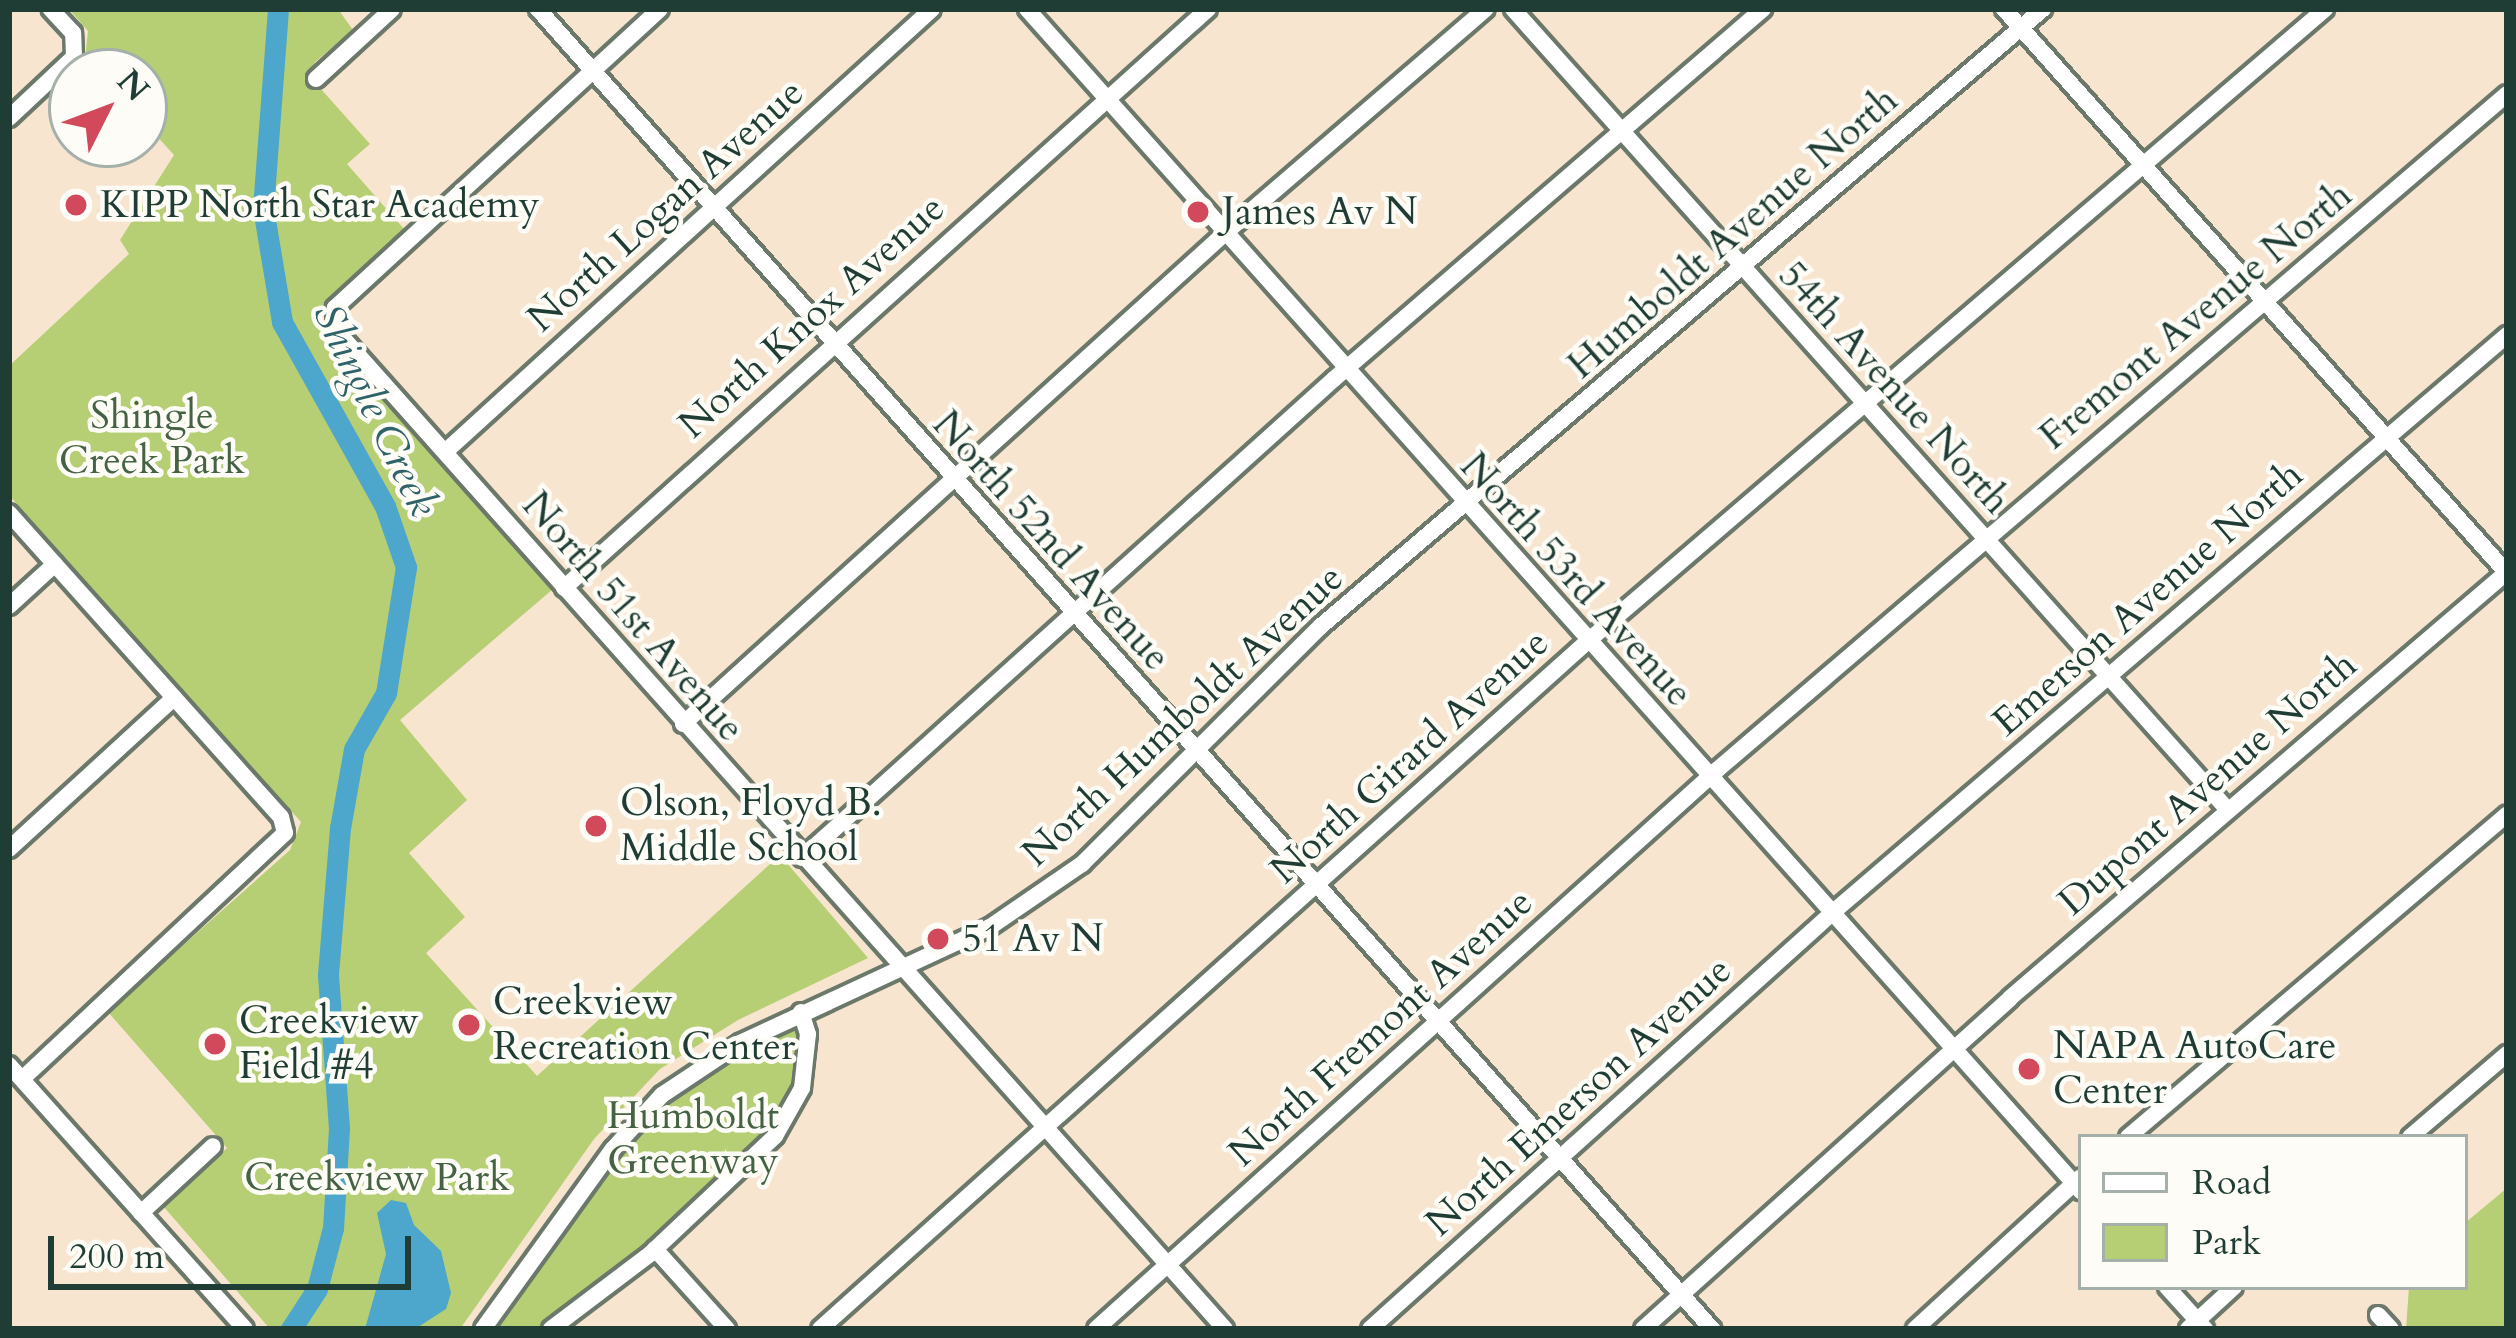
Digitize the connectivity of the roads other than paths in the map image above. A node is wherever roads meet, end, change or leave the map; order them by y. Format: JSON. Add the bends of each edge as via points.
{"nodes":[{"id":1,"x":51,"y":9,"type":"edge"},
{"id":2,"x":392,"y":9,"type":"edge"},
{"id":3,"x":538,"y":9,"type":"edge"},
{"id":4,"x":660,"y":9,"type":"edge"},
{"id":5,"x":932,"y":9,"type":"edge"},
{"id":6,"x":1027,"y":9,"type":"edge"},
{"id":7,"x":1208,"y":9,"type":"edge"},
{"id":8,"x":1486,"y":9,"type":"edge"},
{"id":9,"x":1514,"y":9,"type":"edge"},
{"id":10,"x":1763,"y":9,"type":"edge"},
{"id":11,"x":2004,"y":9,"type":"edge"},
{"id":12,"x":2043,"y":9,"type":"edge"},
{"id":13,"x":2325,"y":9,"type":"edge"},
{"id":14,"x":2021,"y":28,"type":"junction"},
{"id":15,"x":592,"y":70,"type":"junction"},
{"id":16,"x":316,"y":79,"type":"dead end"},
{"id":17,"x":2507,"y":94,"type":"edge"},
{"id":18,"x":1106,"y":97,"type":"junction"},
{"id":19,"x":9,"y":118,"type":"edge"},
{"id":20,"x":1621,"y":131,"type":"junction"},
{"id":21,"x":2144,"y":165,"type":"junction"},
{"id":22,"x":713,"y":206,"type":"junction"},
{"id":23,"x":1225,"y":234,"type":"junction"},
{"id":24,"x":1742,"y":268,"type":"junction"},
{"id":25,"x":2266,"y":301,"type":"junction"},
{"id":26,"x":2507,"y":335,"type":"edge"},
{"id":27,"x":832,"y":343,"type":"junction"},
{"id":28,"x":1344,"y":370,"type":"junction"},
{"id":29,"x":1866,"y":404,"type":"junction"},
{"id":30,"x":2386,"y":438,"type":"junction"},
{"id":31,"x":446,"y":452,"type":"junction"},
{"id":32,"x":951,"y":479,"type":"junction"},
{"id":33,"x":1466,"y":506,"type":"junction"},
{"id":34,"x":9,"y":513,"type":"edge"},
{"id":35,"x":1986,"y":539,"type":"junction"},
{"id":36,"x":55,"y":564,"type":"junction"},
{"id":37,"x":2507,"y":572,"type":"edge"},
{"id":38,"x":564,"y":588,"type":"junction"},
{"id":39,"x":9,"y":606,"type":"edge"},
{"id":40,"x":1072,"y":615,"type":"junction"},
{"id":41,"x":1588,"y":641,"type":"junction"},
{"id":42,"x":2109,"y":676,"type":"junction"},
{"id":43,"x":174,"y":698,"type":"junction"},
{"id":44,"x":683,"y":724,"type":"junction"},
{"id":45,"x":1195,"y":752,"type":"junction"},
{"id":46,"x":1709,"y":777,"type":"junction"},
{"id":47,"x":2228,"y":810,"type":"junction"},
{"id":48,"x":2507,"y":814,"type":"edge"},
{"id":49,"x":9,"y":849,"type":"edge"},
{"id":50,"x":802,"y":858,"type":"junction"},
{"id":51,"x":1316,"y":886,"type":"junction"},
{"id":52,"x":1832,"y":913,"type":"junction"},
{"id":53,"x":902,"y":968,"type":"junction"},
{"id":54,"x":801,"y":1012,"type":"junction"},
{"id":55,"x":1437,"y":1022,"type":"junction"},
{"id":56,"x":1953,"y":1048,"type":"junction"},
{"id":57,"x":2507,"y":1054,"type":"edge"},
{"id":58,"x":9,"y":1065,"type":"edge"},
{"id":59,"x":22,"y":1079,"type":"junction"},
{"id":60,"x":1043,"y":1130,"type":"junction"},
{"id":61,"x":2132,"y":1134,"type":"edge"},
{"id":62,"x":2414,"y":1134,"type":"edge"},
{"id":63,"x":213,"y":1146,"type":"dead end"},
{"id":64,"x":1560,"y":1159,"type":"junction"},
{"id":65,"x":2078,"y":1183,"type":"edge"},
{"id":66,"x":2078,"y":1185,"type":"edge"},
{"id":67,"x":141,"y":1213,"type":"junction"},
{"id":68,"x":655,"y":1249,"type":"junction"},
{"id":69,"x":1167,"y":1265,"type":"junction"},
{"id":70,"x":2169,"y":1290,"type":"edge"},
{"id":71,"x":2231,"y":1290,"type":"edge"},
{"id":72,"x":1681,"y":1295,"type":"junction"},
{"id":73,"x":2197,"y":1326,"type":"edge"},
{"id":74,"x":245,"y":1329,"type":"edge"},
{"id":75,"x":483,"y":1329,"type":"edge"},
{"id":76,"x":551,"y":1329,"type":"edge"},
{"id":77,"x":728,"y":1329,"type":"edge"},
{"id":78,"x":820,"y":1329,"type":"edge"},
{"id":79,"x":1096,"y":1329,"type":"edge"},
{"id":80,"x":1225,"y":1329,"type":"edge"},
{"id":81,"x":1370,"y":1329,"type":"edge"},
{"id":82,"x":1643,"y":1329,"type":"edge"},
{"id":83,"x":1712,"y":1329,"type":"edge"},
{"id":84,"x":1915,"y":1329,"type":"edge"}],
"edges":[{"from":1,"to":19,"type":"street","via":[[78,46]]},
{"from":2,"to":16,"type":"street"},
{"from":3,"to":15,"type":"street","name":"North 52nd Avenue"},
{"from":4,"to":15,"type":"street"},
{"from":5,"to":22,"type":"street","name":"North Logan Avenue"},
{"from":6,"to":18,"type":"street","name":"North 53rd Avenue"},
{"from":7,"to":18,"type":"street","name":"North Knox Avenue"},
{"from":8,"to":23,"type":"street"},
{"from":9,"to":20,"type":"street","name":"54th Avenue North"},
{"from":10,"to":20,"type":"street"},
{"from":11,"to":14,"type":"street"},
{"from":12,"to":14,"type":"street","name":"Humboldt Avenue North"},
{"from":13,"to":21,"type":"street","name":"North Girard Avenue"},
{"from":14,"to":21,"type":"street"},
{"from":14,"to":24,"type":"street","name":"Humboldt Avenue North"},
{"from":15,"to":22,"type":"street","name":"North 52nd Avenue"},
{"from":15,"to":31,"type":"street","name":"North 51st Avenue","via":[[335,308],[332,321]]},
{"from":17,"to":25,"type":"street","name":"Fremont Avenue North"},
{"from":18,"to":23,"type":"street","name":"North 53rd Avenue"},
{"from":18,"to":27,"type":"street","name":"North Knox Avenue"},
{"from":20,"to":24,"type":"street","name":"54th Avenue North"},
{"from":20,"to":28,"type":"street"},
{"from":21,"to":25,"type":"street"},
{"from":21,"to":29,"type":"street","name":"North Girard Avenue"},
{"from":22,"to":27,"type":"street","name":"North 52nd Avenue"},
{"from":22,"to":31,"type":"street","name":"North Logan Avenue"},
{"from":23,"to":28,"type":"street","name":"North 53rd Avenue"},
{"from":23,"to":32,"type":"street"},
{"from":24,"to":29,"type":"street","name":"54th Avenue North"},
{"from":24,"to":33,"type":"street","name":"Humboldt Avenue North"},
{"from":25,"to":30,"type":"street"},
{"from":25,"to":35,"type":"street","name":"Fremont Avenue North"},
{"from":26,"to":30,"type":"street","name":"Emerson Avenue North"},
{"from":27,"to":32,"type":"street","name":"North 52nd Avenue"},
{"from":27,"to":38,"type":"street","name":"North Knox Avenue"},
{"from":28,"to":33,"type":"street","name":"North 53rd Avenue"},
{"from":28,"to":40,"type":"street"},
{"from":29,"to":35,"type":"street","name":"54th Avenue North"},
{"from":29,"to":41,"type":"street","name":"North Girard Avenue"},
{"from":30,"to":37,"type":"street"},
{"from":30,"to":42,"type":"street","name":"Emerson Avenue North"},
{"from":31,"to":38,"type":"street","name":"North 51st Avenue"},
{"from":32,"to":40,"type":"street","name":"North 52nd Avenue"},
{"from":32,"to":44,"type":"street"},
{"from":33,"to":41,"type":"street","name":"North 53rd Avenue"},
{"from":33,"to":45,"type":"street","name":"North Humboldt Avenue","via":[[1321,626]]},
{"from":34,"to":36,"type":"street"},
{"from":35,"to":42,"type":"street","name":"54th Avenue North"},
{"from":35,"to":46,"type":"street","name":"Fremont Avenue North"},
{"from":36,"to":39,"type":"street"},
{"from":36,"to":43,"type":"street"},
{"from":37,"to":47,"type":"street","name":"Dupont Avenue North"},
{"from":38,"to":44,"type":"street","name":"North 51st Avenue"},
{"from":40,"to":45,"type":"street","name":"North 52nd Avenue"},
{"from":40,"to":50,"type":"street"},
{"from":41,"to":46,"type":"street","name":"North 53rd Avenue"},
{"from":41,"to":51,"type":"street","name":"North Girard Avenue"},
{"from":42,"to":47,"type":"street","name":"54th Avenue North"},
{"from":42,"to":52,"type":"street","name":"Emerson Avenue North"},
{"from":43,"to":49,"type":"street"},
{"from":43,"to":59,"type":"street","via":[[281,817],[285,833]]},
{"from":44,"to":50,"type":"street","name":"North 51st Avenue"},
{"from":45,"to":51,"type":"street","name":"North 52nd Avenue"},
{"from":45,"to":53,"type":"street","name":"North Humboldt Avenue","via":[[1124,828],[1037,898]]},
{"from":46,"to":52,"type":"street","name":"North 53rd Avenue"},
{"from":46,"to":55,"type":"street","name":"North Fremont Avenue"},
{"from":47,"to":56,"type":"street","name":"Dupont Avenue North"},
{"from":48,"to":61,"type":"street"},
{"from":50,"to":53,"type":"street","name":"North 51st Avenue"},
{"from":51,"to":55,"type":"street","name":"North 52nd Avenue"},
{"from":51,"to":60,"type":"street","name":"North Girard Avenue"},
{"from":52,"to":56,"type":"street","name":"North 53rd Avenue"},
{"from":52,"to":64,"type":"street","name":"North Emerson Avenue"},
{"from":53,"to":54,"type":"street","name":"North Humboldt Avenue"},
{"from":53,"to":60,"type":"street","name":"North 51st Avenue"},
{"from":54,"to":68,"type":"street","via":[[806,1058],[789,1116]]},
{"from":54,"to":75,"type":"street","name":"North Humboldt Avenue","via":[[662,1095],[613,1149]]},
{"from":55,"to":64,"type":"street","name":"North 52nd Avenue"},
{"from":55,"to":69,"type":"street","name":"North Fremont Avenue"},
{"from":56,"to":65,"type":"street","name":"North 53rd Avenue"},
{"from":56,"to":72,"type":"street","name":"Dupont Avenue North"},
{"from":57,"to":62,"type":"street"},
{"from":58,"to":59,"type":"street"},
{"from":59,"to":67,"type":"street"},
{"from":60,"to":69,"type":"street","name":"North 51st Avenue"},
{"from":60,"to":78,"type":"street","name":"North Girard Avenue"},
{"from":63,"to":67,"type":"street"},
{"from":64,"to":72,"type":"street","name":"North 52nd Avenue"},
{"from":64,"to":81,"type":"street","name":"North Emerson Avenue"},
{"from":66,"to":84,"type":"street"},
{"from":67,"to":74,"type":"street"},
{"from":68,"to":76,"type":"street"},
{"from":68,"to":77,"type":"street"},
{"from":69,"to":79,"type":"street","name":"North Fremont Avenue"},
{"from":69,"to":80,"type":"street","name":"North 51st Avenue"},
{"from":70,"to":73,"type":"street"},
{"from":71,"to":73,"type":"street"},
{"from":72,"to":82,"type":"street","name":"Dupont Avenue North"},
{"from":72,"to":83,"type":"street","name":"North 52nd Avenue"}]}
